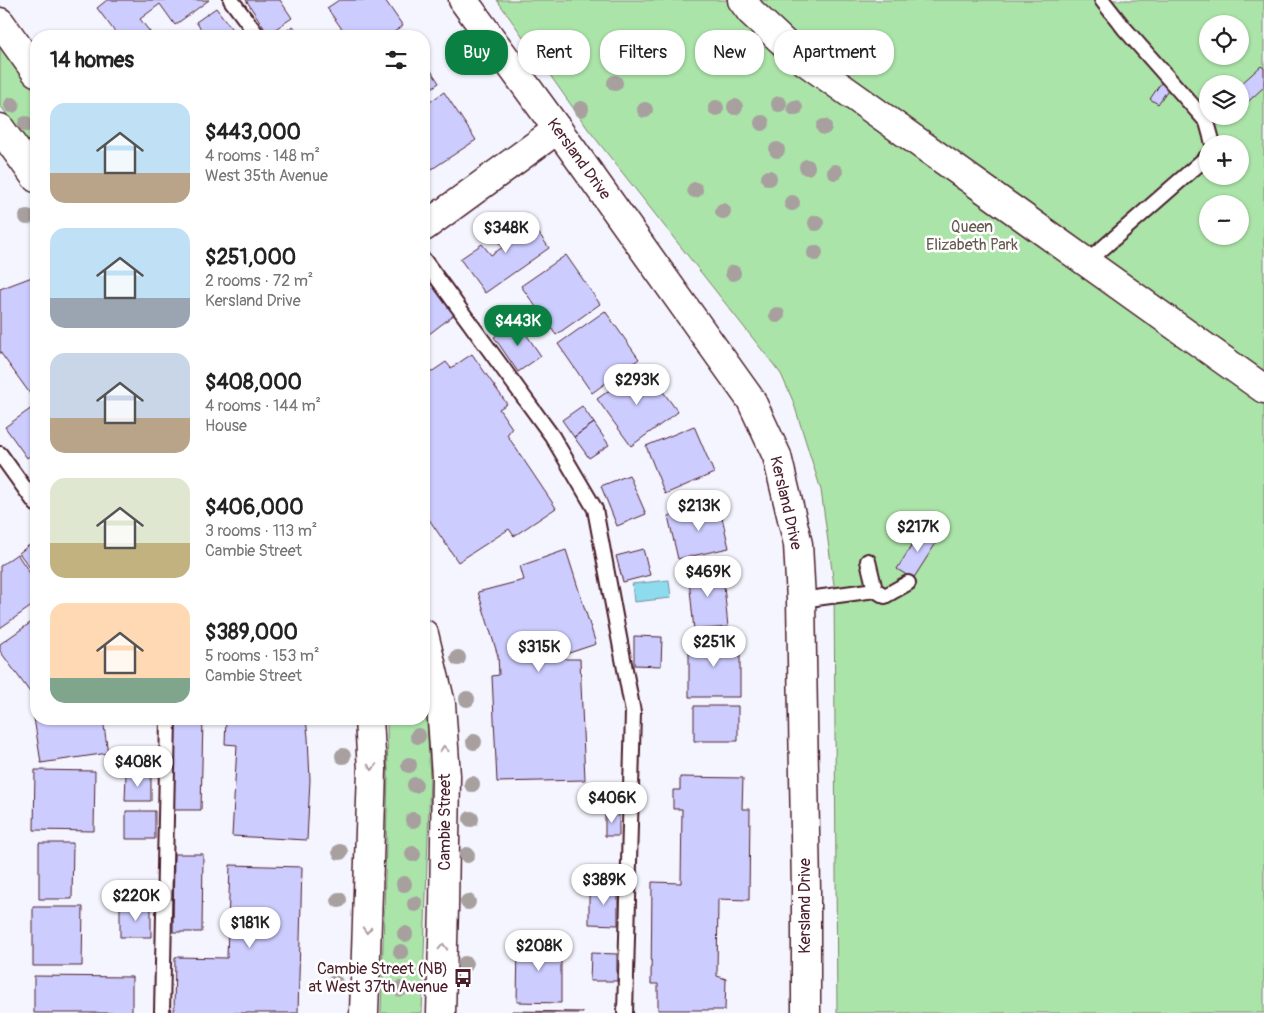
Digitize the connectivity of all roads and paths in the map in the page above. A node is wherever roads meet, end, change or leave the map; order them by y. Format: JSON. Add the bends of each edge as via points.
{"nodes":[{"id":1,"x":231,"y":0,"type":"edge"},
{"id":2,"x":463,"y":0,"type":"edge"},
{"id":3,"x":742,"y":0,"type":"edge"},
{"id":4,"x":1102,"y":0,"type":"edge"},
{"id":5,"x":0,"y":22,"type":"edge"},
{"id":6,"x":254,"y":30,"type":"edge"},
{"id":7,"x":30,"y":64,"type":"edge"},
{"id":8,"x":0,"y":128,"type":"edge"},
{"id":9,"x":558,"y":129,"type":"junction"},
{"id":10,"x":1211,"y":135,"type":"edge"},
{"id":11,"x":1199,"y":164,"type":"edge"},
{"id":12,"x":30,"y":170,"type":"edge"},
{"id":13,"x":430,"y":223,"type":"edge"},
{"id":14,"x":1087,"y":262,"type":"junction"},
{"id":15,"x":430,"y":268,"type":"edge"},
{"id":16,"x":1264,"y":389,"type":"edge"},
{"id":17,"x":0,"y":454,"type":"edge"},
{"id":18,"x":30,"y":496,"type":"edge"},
{"id":19,"x":868,"y":561,"type":"dead end"},
{"id":20,"x":908,"y":583,"type":"dead end"},
{"id":21,"x":874,"y":590,"type":"junction"},
{"id":22,"x":801,"y":600,"type":"junction"},
{"id":23,"x":430,"y":659,"type":"edge"},
{"id":24,"x":168,"y":725,"type":"edge"},
{"id":25,"x":369,"y":725,"type":"edge"},
{"id":26,"x":162,"y":1013,"type":"edge"},
{"id":27,"x":364,"y":1013,"type":"edge"},
{"id":28,"x":441,"y":1013,"type":"edge"},
{"id":29,"x":625,"y":1013,"type":"edge"},
{"id":30,"x":806,"y":1013,"type":"edge"}],
"edges":[{"from":1,"to":6,"type":"lane"},
{"from":2,"to":9,"type":"street","name":"Kersland Drive"},
{"from":3,"to":14,"type":"street","via":[[799,57]]},
{"from":4,"to":10,"type":"lane","via":[[1207,122]]},
{"from":5,"to":7,"type":"street"},
{"from":8,"to":12,"type":"street"},
{"from":9,"to":13,"type":"street"},
{"from":9,"to":22,"type":"street","name":"Kersland Drive","via":[[751,400],[777,456],[798,544]]},
{"from":11,"to":14,"type":"lane"},
{"from":14,"to":16,"type":"street"},
{"from":15,"to":29,"type":"lane","via":[[552,436],[595,509],[633,712]]},
{"from":17,"to":18,"type":"lane"},
{"from":19,"to":21,"type":"lane"},
{"from":20,"to":21,"type":"lane","via":[[884,596]]},
{"from":21,"to":22,"type":"lane"},
{"from":22,"to":30,"type":"street","name":"Kersland Drive"},
{"from":28,"to":23,"type":"street","name":"Cambie Street","one_way":true,"via":[[446,776],[441,704]]},
{"from":24,"to":26,"type":"lane"},
{"from":25,"to":27,"type":"street","one_way":true,"via":[[372,770]]}]}
